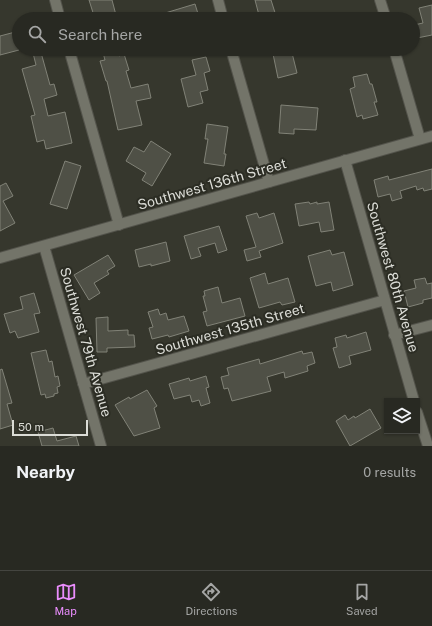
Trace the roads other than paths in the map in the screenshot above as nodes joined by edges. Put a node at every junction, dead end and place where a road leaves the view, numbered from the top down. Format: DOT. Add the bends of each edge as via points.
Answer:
graph roads {
  1 [pos="55,0"];
  2 [pos="218,0"];
  3 [pos="380,0"];
  4 [pos="58,12"];
  5 [pos="221,12"];
  6 [pos="384,12"];
  7 [pos="71,56"];
  8 [pos="233,56"];
  9 [pos="396,56"];
  10 [pos="432,136"];
  11 [pos="420,139"];
  12 [pos="345,160"];
  13 [pos="269,182"];
  14 [pos="119,225"];
  15 [pos="44,246"];
  16 [pos="0,258"];
  17 [pos="385,300"];
  18 [pos="432,325"];
  19 [pos="394,335"];
  20 [pos="83,384"];
  21 [pos="413,398"];
  22 [pos="420,421"];
  23 [pos="101,446"];
  24 [pos="428,446"];
  1 -- 4 [label="street"];
  2 -- 5 [label="street"];
  3 -- 6 [label="street"];
  7 -- 14 [label="street"];
  8 -- 13 [label="street"];
  9 -- 11 [label="street"];
  10 -- 11 [label="street, Southwest 136th Street"];
  11 -- 12 [label="street, Southwest 136th Street"];
  12 -- 13 [label="street, Southwest 136th Street"];
  12 -- 17 [label="street, Southwest 80th Avenue"];
  13 -- 14 [label="street, Southwest 136th Street"];
  14 -- 15 [label="street, Southwest 136th Street"];
  15 -- 16 [label="street, Southwest 136th Street"];
  15 -- 20 [label="street, Southwest 79th Avenue"];
  17 -- 19 [label="street, Southwest 80th Avenue"];
  17 -- 20 [label="street, Southwest 135th Street"];
  18 -- 19 [label="street"];
  19 -- 21 [label="street, Southwest 80th Avenue"];
  20 -- 23 [label="street, Southwest 79th Avenue"];
  22 -- 24 [label="street"];
}
